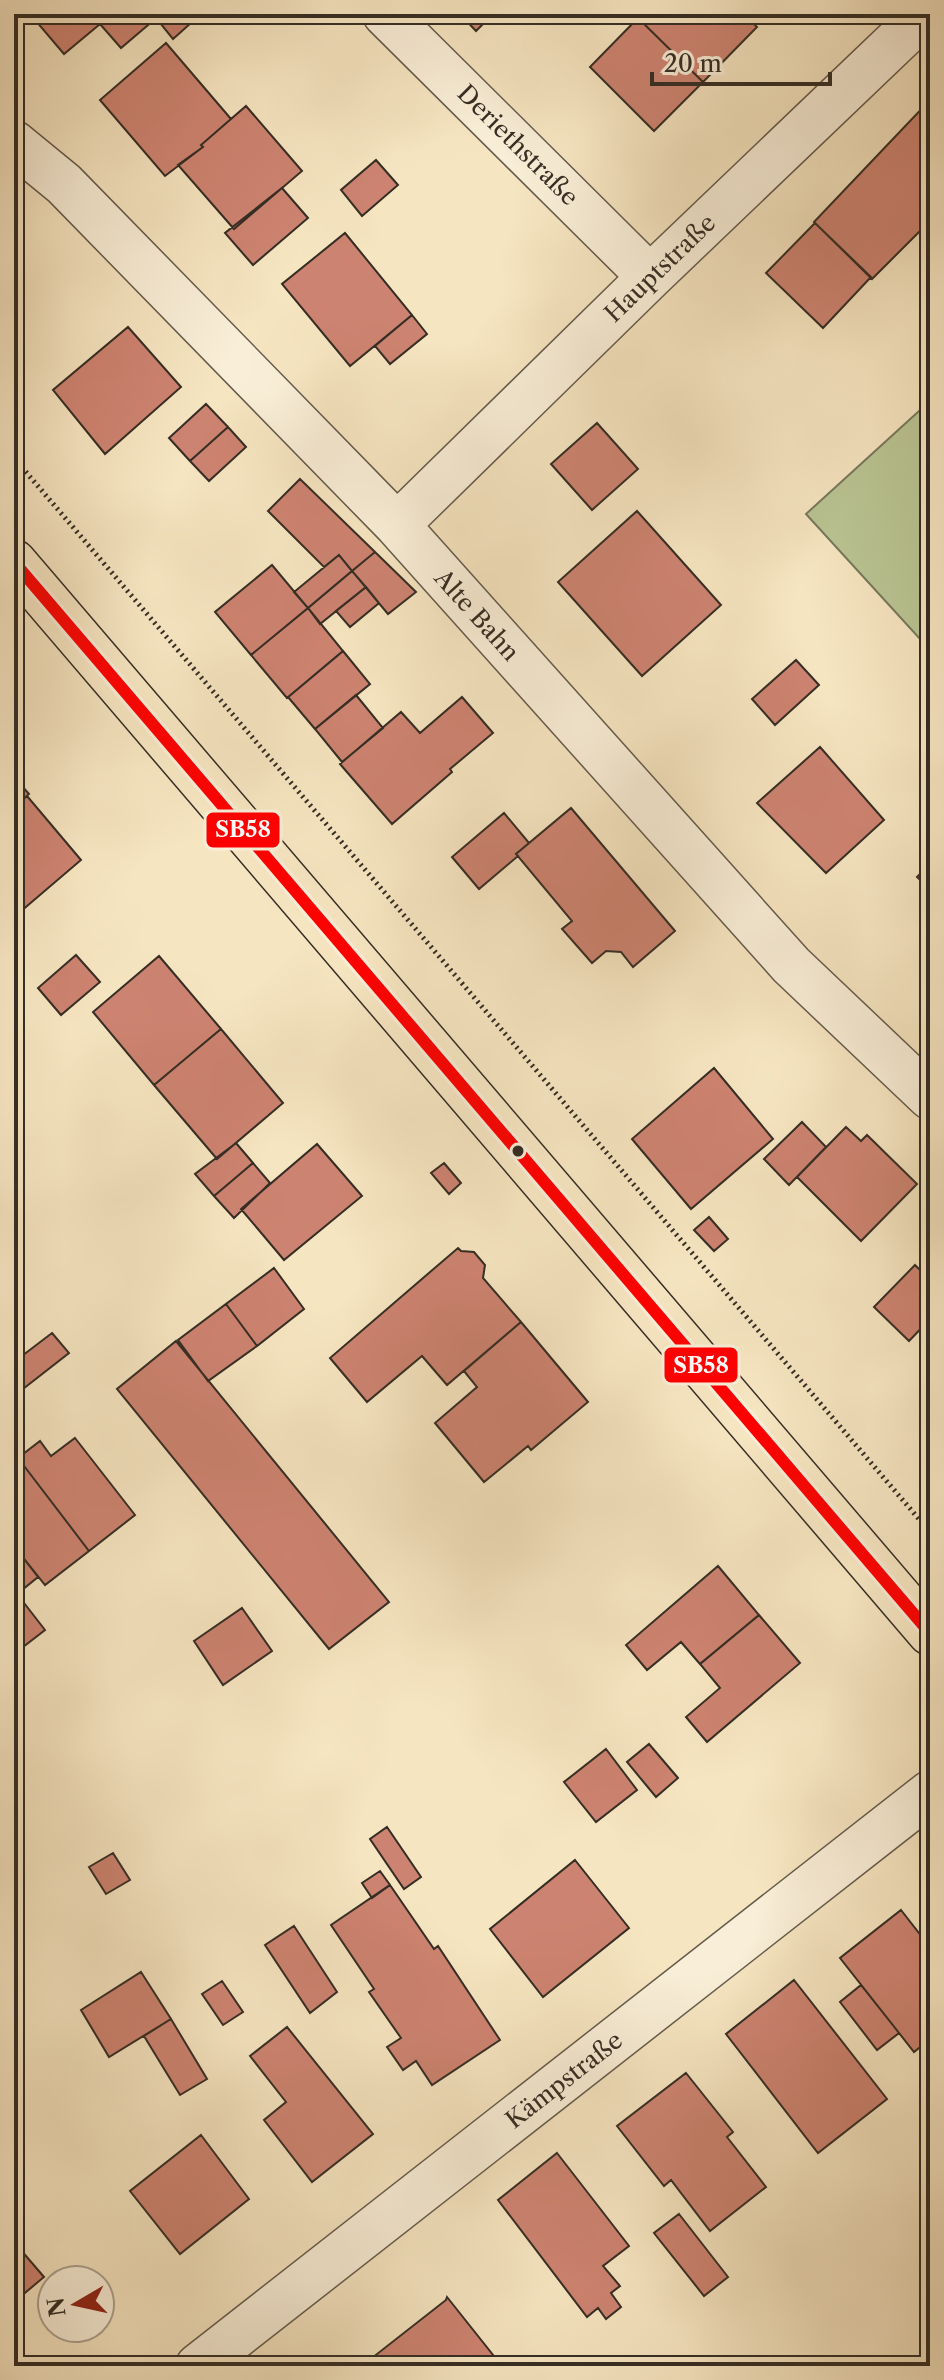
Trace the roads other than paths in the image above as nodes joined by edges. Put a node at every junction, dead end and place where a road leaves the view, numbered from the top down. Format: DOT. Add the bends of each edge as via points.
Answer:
graph roads {
  1 [pos="385,14"];
  2 [pos="925,14"];
  3 [pos="14,143"];
  4 [pos="650,277"];
  5 [pos="397,525"];
  6 [pos="14,562"];
  7 [pos="930,1097"];
  8 [pos="930,1633"];
  9 [pos="930,1793"];
  10 [pos="198,2366"];
  1 -- 4 [label="street, Deriethstraße"];
  2 -- 4 [label="street, Hauptstraße"];
  3 -- 5 [label="street, Alte Bahn" via="64,184"];
  4 -- 5 [label="street, Hauptstraße"];
  5 -- 7 [label="street, Alte Bahn" via="791,965"];
  6 -- 8 [label="main road"];
  9 -- 10 [label="street, Kämpstraße"];
}
